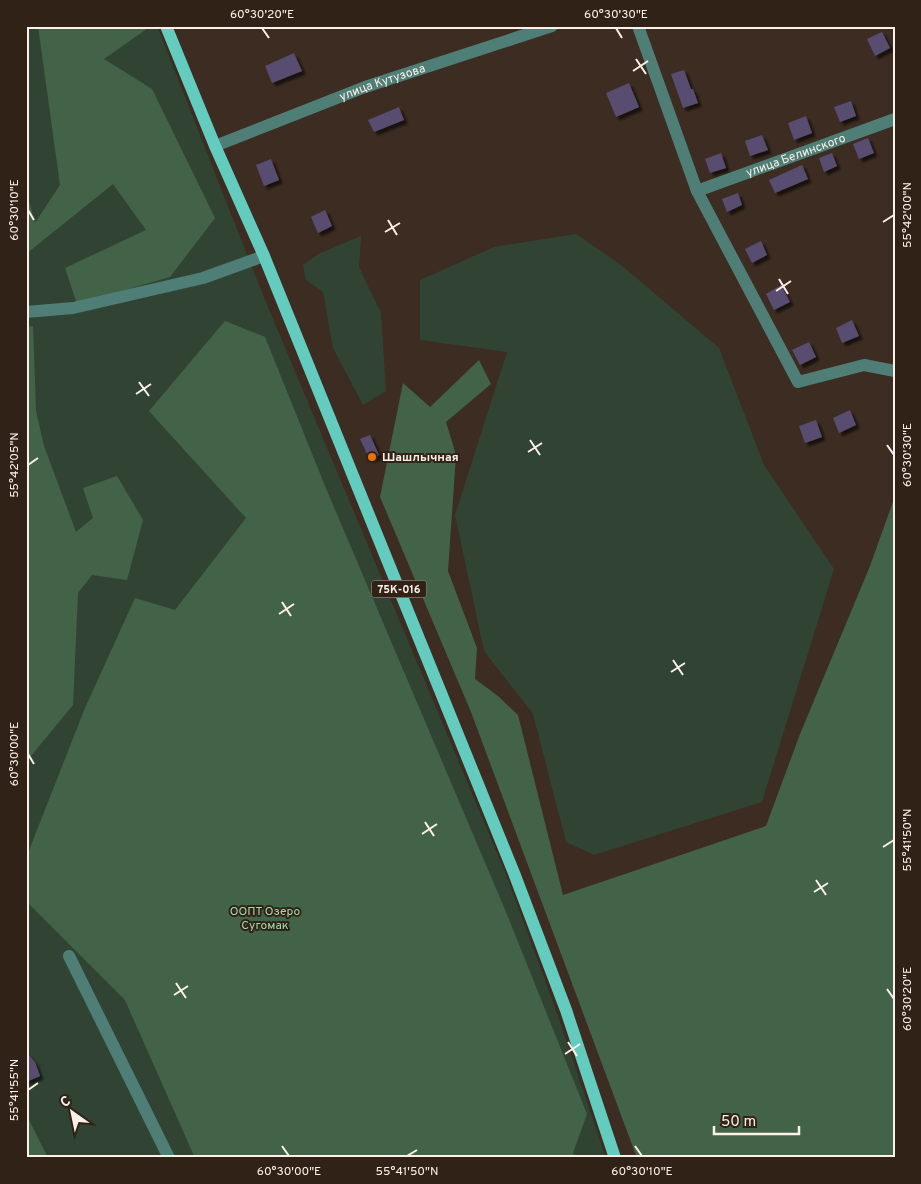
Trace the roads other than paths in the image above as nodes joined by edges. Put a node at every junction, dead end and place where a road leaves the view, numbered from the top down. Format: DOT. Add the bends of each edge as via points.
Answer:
graph roads {
  1 [pos="166,26"];
  2 [pos="552,26"];
  3 [pos="638,26"];
  4 [pos="895,119"];
  5 [pos="215,146"];
  6 [pos="697,191"];
  7 [pos="264,256"];
  8 [pos="26,312"];
  9 [pos="895,371"];
  10 [pos="69,956"];
  11 [pos="169,1158"];
  12 [pos="616,1158"];
  1 -- 5 [label="main road, 75К-016"];
  2 -- 5 [label="street, улица Кутузова" via="365,87"];
  3 -- 6 [label="street"];
  4 -- 6 [label="street, улица Белинского"];
  5 -- 7 [label="main road, 75К-016"];
  6 -- 9 [label="street" via="798,382 864,365"];
  7 -- 8 [label="street" via="203,278 73,308"];
  7 -- 12 [label="main road, 75К-016" via="514,873 566,1010"];
  10 -- 11 [label="street"];
}
